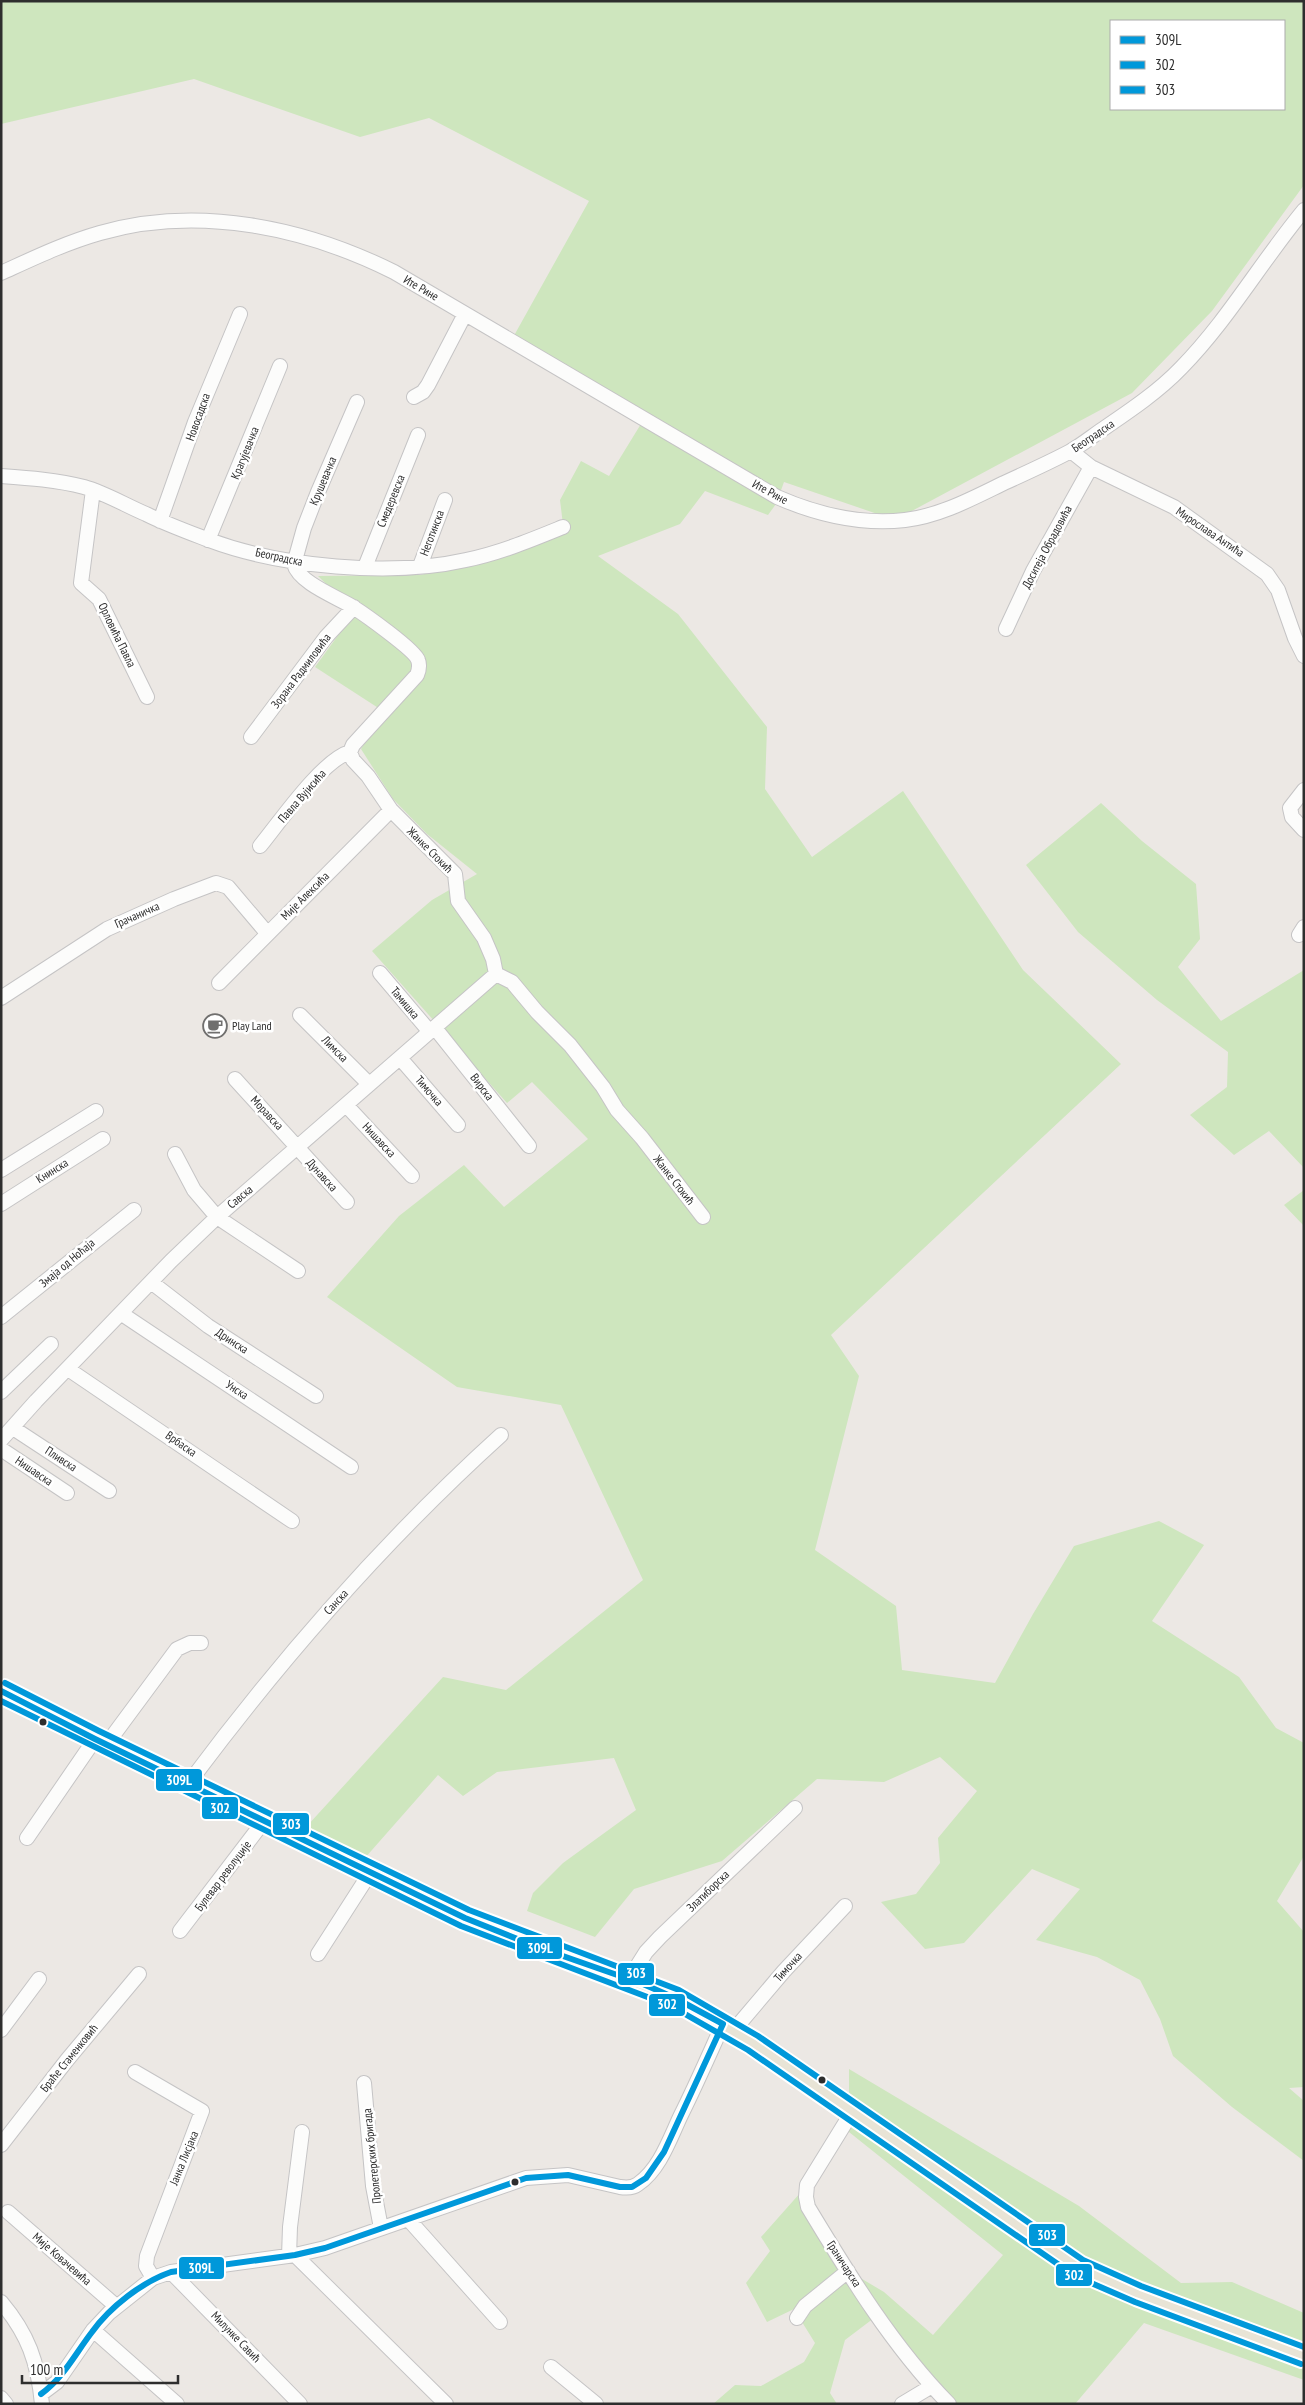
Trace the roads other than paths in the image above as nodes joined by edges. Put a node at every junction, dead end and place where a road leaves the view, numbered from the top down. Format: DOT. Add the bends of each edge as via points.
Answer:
graph roads {
  1 [pos="1304,210"];
  2 [pos="1,273"];
  3 [pos="240,314"];
  4 [pos="465,314"];
  5 [pos="280,366"];
  6 [pos="414,396"];
  7 [pos="357,402"];
  8 [pos="418,435"];
  9 [pos="1071,451"];
  10 [pos="1091,467"];
  11 [pos="1,476"];
  12 [pos="93,490"];
  13 [pos="445,500"];
  14 [pos="802,508"];
  15 [pos="160,521"];
  16 [pos="563,527"];
  17 [pos="208,540"];
  18 [pos="294,561"];
  19 [pos="420,566"];
  20 [pos="365,567"];
  21 [pos="354,607"];
  22 [pos="1006,629"];
  23 [pos="1304,656"];
  24 [pos="146,697"];
  25 [pos="251,738"];
  26 [pos="350,752"];
  27 [pos="1304,790"];
  28 [pos="391,810"];
  29 [pos="1304,830"];
  30 [pos="260,846"];
  31 [pos="268,933"];
  32 [pos="380,973"];
  33 [pos="496,974"];
  34 [pos="219,983"];
  35 [pos="1,998"];
  36 [pos="300,1015"];
  37 [pos="432,1030"];
  38 [pos="400,1058"];
  39 [pos="235,1079"];
  40 [pos="369,1084"];
  41 [pos="346,1105"];
  42 [pos="96,1112"];
  43 [pos="458,1125"];
  44 [pos="103,1139"];
  45 [pos="530,1146"];
  46 [pos="298,1148"];
  47 [pos="175,1154"];
  48 [pos="1,1170"];
  49 [pos="412,1176"];
  50 [pos="346,1202"];
  51 [pos="1,1204"];
  52 [pos="134,1210"];
  53 [pos="217,1217"];
  54 [pos="703,1217"];
  55 [pos="298,1270"];
  56 [pos="150,1282"];
  57 [pos="122,1314"];
  58 [pos="1,1317"];
  59 [pos="51,1344"];
  60 [pos="68,1368"];
  61 [pos="1,1392"];
  62 [pos="316,1396"];
  63 [pos="13,1428"];
  64 [pos="501,1435"];
  65 [pos="1,1440"];
  66 [pos="1,1449"];
  67 [pos="352,1467"];
  68 [pos="109,1491"];
  69 [pos="67,1493"];
  70 [pos="292,1521"];
  71 [pos="201,1643"];
  72 [pos="3,1695"];
  73 [pos="100,1742"];
  74 [pos="188,1784"];
  75 [pos="795,1808"];
  76 [pos="264,1821"];
  77 [pos="27,1838"];
  78 [pos="370,1873"];
  79 [pos="845,1906"];
  80 [pos="180,1931"];
  81 [pos="318,1954"];
  82 [pos="139,1974"];
  83 [pos="39,1979"];
  84 [pos="630,1980"];
  85 [pos="728,2027"];
  86 [pos="1,2030"];
  87 [pos="135,2072"];
  88 [pos="364,2083"];
  89 [pos="852,2112"];
  90 [pos="302,2132"];
  91 [pos="1,2145"];
  92 [pos="8,2212"];
  93 [pos="409,2220"];
  94 [pos="381,2228"];
  95 [pos="292,2255"];
  96 [pos="848,2271"];
  97 [pos="171,2272"];
  98 [pos="153,2278"];
  99 [pos="1,2302"];
  100 [pos="116,2306"];
  101 [pos="797,2318"];
  102 [pos="500,2322"];
  103 [pos="93,2330"];
  104 [pos="1304,2356"];
  105 [pos="551,2367"];
  106 [pos="932,2386"];
  107 [pos="1,2398"];
  108 [pos="41,2399"];
  109 [pos="6,2404"];
  110 [pos="177,2404"];
  111 [pos="300,2404"];
  112 [pos="446,2404"];
  113 [pos="596,2404"];
  114 [pos="902,2404"];
  115 [pos="949,2404"];
  1 -- 9 [label="street, Београдска" via="1275,245 1229,313 1180,369 1130,411"];
  2 -- 4 [label="street, Ите Рине" via="61,246 116,229 171,222 224,222 304,236 347,250 394,272"];
  3 -- 15 [label="street, Новосадска" via="195,422"];
  4 -- 6 [label="street" via="428,385"];
  4 -- 14 [label="street, Ите Рине" via="655,427"];
  5 -- 17 [label="street, Крагујевачка"];
  7 -- 18 [label="street, Крушевачка" via="318,492"];
  8 -- 20 [label="street, Смедеревска"];
  9 -- 10 [label="street, Мирослава Антића"];
  9 -- 14 [label="street, Београдска" via="984,493 926,516 863,521"];
  10 -- 22 [label="street, Доситеја Обрадовића" via="1033,571"];
  10 -- 23 [label="street, Мирослава Антића" via="1174,508 1267,574 1278,590"];
  11 -- 12 [label="street, Београдска" via="42,479"];
  12 -- 15 [label="street, Београдска"];
  12 -- 24 [label="street, Орловића Павла" via="81,583 99,599"];
  13 -- 19 [label="street, Неготинска"];
  15 -- 17 [label="street, Београдска"];
  16 -- 19 [label="street, Београдска" via="497,553 448,564"];
  17 -- 18 [label="street, Београдска"];
  18 -- 20 [label="street, Београдска"];
  18 -- 21 [label="street" via="296,570 306,579"];
  19 -- 20 [label="street, Београдска"];
  21 -- 25 [label="street, Зорана Радмиловића" via="326,637"];
  21 -- 26 [label="street" via="413,652 419,666 417,675"];
  26 -- 28 [label="street, Жанке Стокић"];
  26 -- 30 [label="street, Павла Вујисића" via="342,755 310,784"];
  27 -- 29 [label="street" via="1290,808 1292,817"];
  28 -- 31 [label="street, Мије Алексића"];
  28 -- 33 [label="street, Жанке Стокић" via="455,874 458,901 484,938"];
  31 -- 34 [label="street, Мије Алексића"];
  31 -- 35 [label="street, Грачаничка" via="228,887 216,883 107,929"];
  32 -- 37 [label="street, Тамишка"];
  33 -- 37 [label="street, Савска"];
  33 -- 54 [label="street, Жанке Стокић" via="517,987 570,1044 617,1110"];
  36 -- 40 [label="street, Лимска"];
  37 -- 38 [label="street, Савска"];
  37 -- 45 [label="street, Вирска"];
  38 -- 40 [label="street, Савска"];
  38 -- 43 [label="street, Тимочка"];
  39 -- 46 [label="street, Моравска"];
  40 -- 41 [label="street, Савска"];
  41 -- 46 [label="street, Савска"];
  41 -- 49 [label="street, Нишавска"];
  42 -- 48 [label="street"];
  44 -- 51 [label="street, Книнска"];
  46 -- 50 [label="street, Дунавска"];
  46 -- 53 [label="street, Савска"];
  47 -- 53 [label="street" via="194,1190"];
  52 -- 58 [label="street, Змаја од Ноћаја"];
  53 -- 55 [label="street"];
  53 -- 56 [label="street, Савска"];
  56 -- 57 [label="street, Савска"];
  56 -- 62 [label="street, Дринска" via="208,1326"];
  57 -- 60 [label="street, Савска"];
  57 -- 67 [label="street, Унска"];
  59 -- 61 [label="street"];
  60 -- 63 [label="street, Савска"];
  60 -- 70 [label="street, Врбаска"];
  63 -- 65 [label="street, Савска"];
  63 -- 68 [label="street, Пливска"];
  64 -- 74 [label="street, Санска" via="428,1503 335,1602"];
  66 -- 69 [label="street, Нишавска"];
  71 -- 73 [label="street" via="190,1643 177,1649"];
  72 -- 73 [label="main road"];
  73 -- 74 [label="main road"];
  73 -- 77 [label="street"];
  74 -- 76 [label="main road"];
  75 -- 84 [label="street, Златиборска" via="660,1936 646,1952"];
  76 -- 78 [label="main road"];
  76 -- 80 [label="street, Булевар револуције"];
  78 -- 81 [label="street"];
  78 -- 84 [label="main road" via="501,1934"];
  79 -- 85 [label="street, Тимочка"];
  82 -- 91 [label="street, Браће Стаменковић"];
  83 -- 86 [label="street"];
  84 -- 85 [label="main road" via="675,1998"];
  85 -- 89 [label="main road"];
  85 -- 93 [label="street" via="670,2138 649,2174 638,2184 628,2188 568,2176 526,2178"];
  87 -- 98 [label="street, Јанка Лисјака" via="202,2111 147,2256 146,2266"];
  88 -- 94 [label="street, Пролетерских бригада" via="373,2186"];
  89 -- 96 [label="street, Граничарска" via="813,2173 806,2197 808,2207"];
  89 -- 104 [label="main road" via="1080,2268 1138,2294"];
  90 -- 95 [label="street" via="290,2227"];
  92 -- 100 [label="street, Мије Ковачевића"];
  93 -- 94 [label="street"];
  93 -- 102 [label="street"];
  94 -- 95 [label="street" via="324,2248"];
  95 -- 97 [label="street"];
  95 -- 112 [label="street"];
  96 -- 101 [label="street" via="805,2306"];
  96 -- 106 [label="street, Граничарска"];
  97 -- 98 [label="street"];
  97 -- 111 [label="street, Милунке Савић"];
  98 -- 100 [label="street"];
  99 -- 108 [label="street" via="28,2340"];
  100 -- 103 [label="street"];
  103 -- 108 [label="street" via="57,2382"];
  103 -- 110 [label="street"];
  105 -- 113 [label="street"];
  106 -- 114 [label="street"];
  106 -- 115 [label="street, Граничарска"];
  107 -- 109 [label="street"];
}
